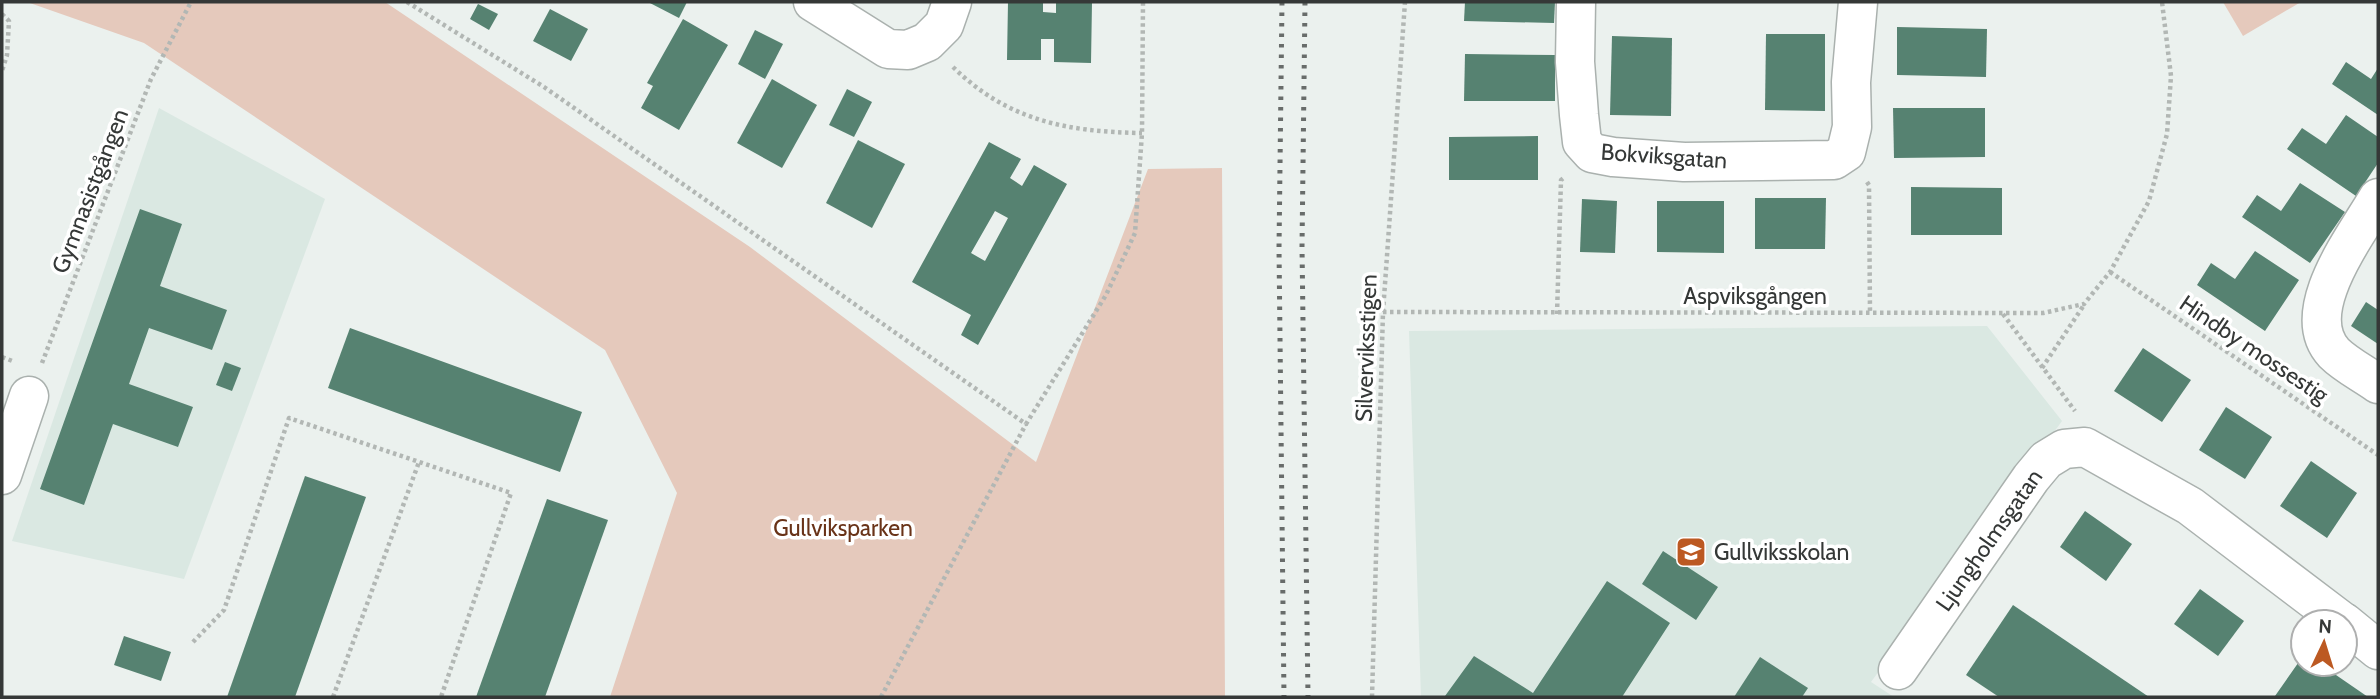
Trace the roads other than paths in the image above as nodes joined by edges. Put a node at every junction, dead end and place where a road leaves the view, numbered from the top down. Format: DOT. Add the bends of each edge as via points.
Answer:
graph roads {
  1 [pos="813,2"];
  2 [pos="952,2"];
  3 [pos="1576,2"];
  4 [pos="1858,2"];
  5 [pos="2378,198"];
  6 [pos="2378,384"];
  7 [pos="29,396"];
  8 [pos="2,475"];
  9 [pos="2324,608"];
  10 [pos="2359,635"];
  11 [pos="2378,650"];
  12 [pos="1898,670"];
  1 -- 2 [label="street" via="888,49 908,50 927,42 944,25"];
  3 -- 4 [label="street, Bokviksgatan" via="1575,62 1582,142 1592,153 1613,157 1696,162 1834,160 1846,152 1852,127"];
  5 -- 6 [label="street" via="2322,300 2320,328 2333,352"];
  7 -- 8 [label="street"];
  9 -- 12 [label="street, Ljungholmsgatan" via="2190,506 2085,447 2064,449 2046,460 2031,478"];
  10 -- 11 [label="street"];
}
